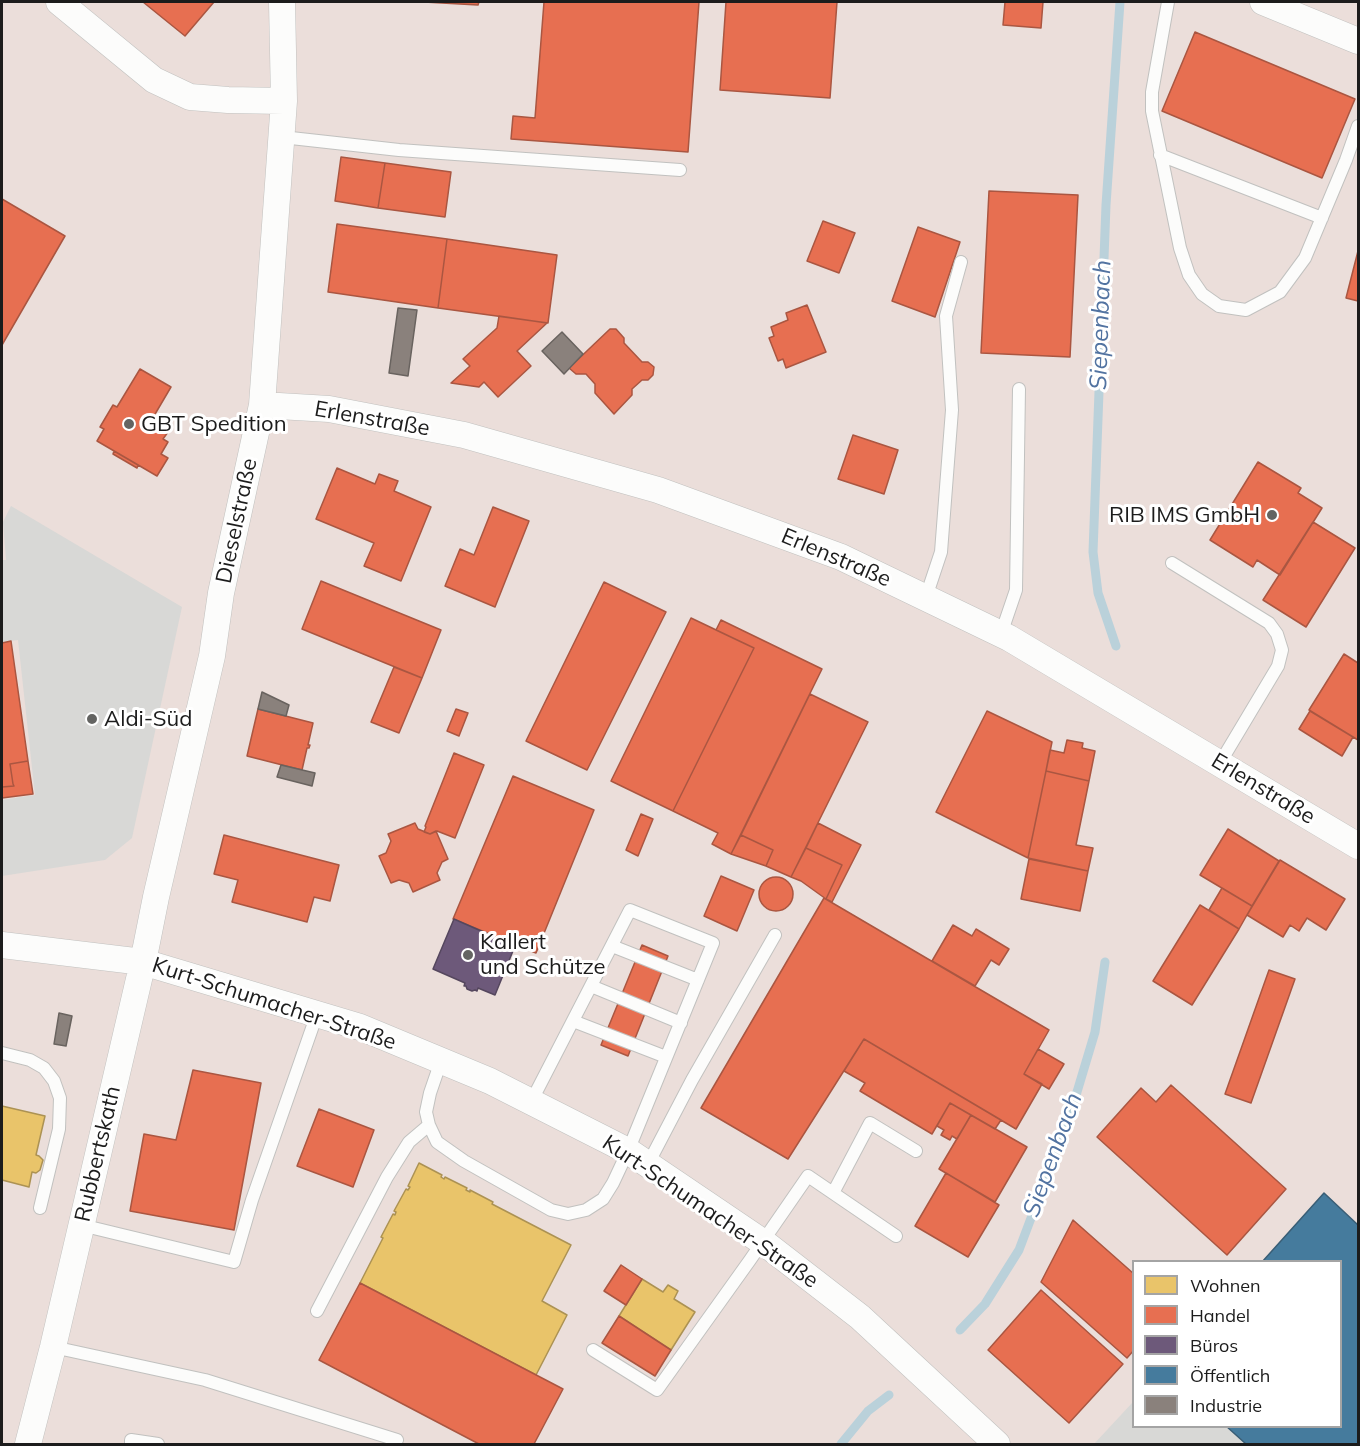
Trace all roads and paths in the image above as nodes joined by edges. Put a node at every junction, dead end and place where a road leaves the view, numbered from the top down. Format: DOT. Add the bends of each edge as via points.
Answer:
graph roads {
  1 [pos="59,2"];
  2 [pos="282,2"];
  3 [pos="1168,2"];
  4 [pos="1263,2"];
  5 [pos="1359,41"];
  6 [pos="284,101"];
  7 [pos="1359,126"];
  8 [pos="282,137"];
  9 [pos="1160,155"];
  10 [pos="680,170"];
  11 [pos="1322,218"];
  12 [pos="961,262"];
  13 [pos="1019,389"];
  14 [pos="262,405"];
  15 [pos="1172,563"];
  16 [pos="926,597"];
  17 [pos="1001,634"];
  18 [pos="1220,763"];
  19 [pos="1359,846"];
  20 [pos="775,935"];
  21 [pos="2,945"];
  22 [pos="612,946"];
  23 [pos="143,962"];
  24 [pos="698,980"];
  25 [pos="591,986"];
  26 [pos="317,1014"];
  27 [pos="573,1021"];
  28 [pos="681,1023"];
  29 [pos="2,1053"];
  30 [pos="666,1057"];
  31 [pos="441,1061"];
  32 [pos="531,1102"];
  33 [pos="429,1125"];
  34 [pos="916,1151"];
  35 [pos="638,1158"];
  36 [pos="833,1194"];
  37 [pos="40,1208"];
  38 [pos="81,1225"];
  39 [pos="896,1236"];
  40 [pos="763,1242"];
  41 [pos="316,1311"];
  42 [pos="53,1347"];
  43 [pos="593,1350"];
  44 [pos="397,1440"];
  45 [pos="28,1444"];
  46 [pos="131,1444"];
  47 [pos="158,1444"];
  48 [pos="997,1444"];
  1 -- 6 [label="street" via="154,80 190,97"];
  2 -- 6 [label="street, Dieselstraße"];
  3 -- 9 [label="lane" via="1152,92"];
  4 -- 5 [label="street"];
  6 -- 8 [label="street, Dieselstraße"];
  7 -- 11 [label="lane"];
  8 -- 10 [label="lane" via="399,150"];
  8 -- 14 [label="street, Dieselstraße"];
  9 -- 11 [label="lane"];
  9 -- 11 [label="lane" via="1189,275 1202,294 1219,306 1246,310 1280,292 1305,258"];
  12 -- 16 [label="lane" via="946,316 952,410 941,552"];
  13 -- 17 [label="lane" via="1016,590"];
  14 -- 16 [label="street, Erlenstraße" via="329,409 464,435 658,490 841,557"];
  14 -- 23 [label="street, Dieselstraße" via="221,593 212,656"];
  15 -- 18 [label="lane" via="1269,623 1282,650 1278,666"];
  16 -- 17 [label="street, Erlenstraße"];
  17 -- 18 [label="street, Erlenstraße"];
  18 -- 19 [label="street, Erlenstraße"];
  20 -- 35 [label="lane" via="692,1080"];
  21 -- 23 [label="street, Kurt-Schumacher-Straße"];
  22 -- 24 [label="lane"];
  22 -- 24 [label="lane" via="630,910 713,943"];
  22 -- 25 [label="lane"];
  23 -- 26 [label="street, Kurt-Schumacher-Straße"];
  23 -- 38 [label="street, Rubbertskath"];
  24 -- 28 [label="lane"];
  25 -- 27 [label="lane"];
  25 -- 28 [label="lane"];
  26 -- 31 [label="street, Kurt-Schumacher-Straße" via="360,1027"];
  26 -- 38 [label="lane" via="234,1262"];
  27 -- 30 [label="lane"];
  27 -- 32 [label="lane"];
  28 -- 30 [label="lane"];
  29 -- 37 [label="lane" via="44,1068 54,1080 60,1098 59,1129"];
  30 -- 35 [label="lane"];
  31 -- 32 [label="street, Kurt-Schumacher-Straße"];
  31 -- 33 [label="lane" via="426,1112"];
  32 -- 35 [label="street, Kurt-Schumacher-Straße"];
  33 -- 35 [label="lane" via="437,1142 464,1161 551,1209 568,1214 586,1210 603,1199"];
  33 -- 41 [label="lane" via="408,1142"];
  34 -- 36 [label="lane" via="870,1123"];
  35 -- 40 [label="street, Kurt-Schumacher-Straße"];
  36 -- 39 [label="lane"];
  36 -- 40 [label="lane" via="808,1176"];
  38 -- 42 [label="street, Rubbertskath"];
  40 -- 43 [label="lane" via="657,1390"];
  40 -- 48 [label="street, Kurt-Schumacher-Straße" via="860,1317"];
  42 -- 44 [label="lane" via="205,1380"];
  42 -- 45 [label="street, Rubbertskath"];
  46 -- 47 [label="lane" via="131,1440"];
}
